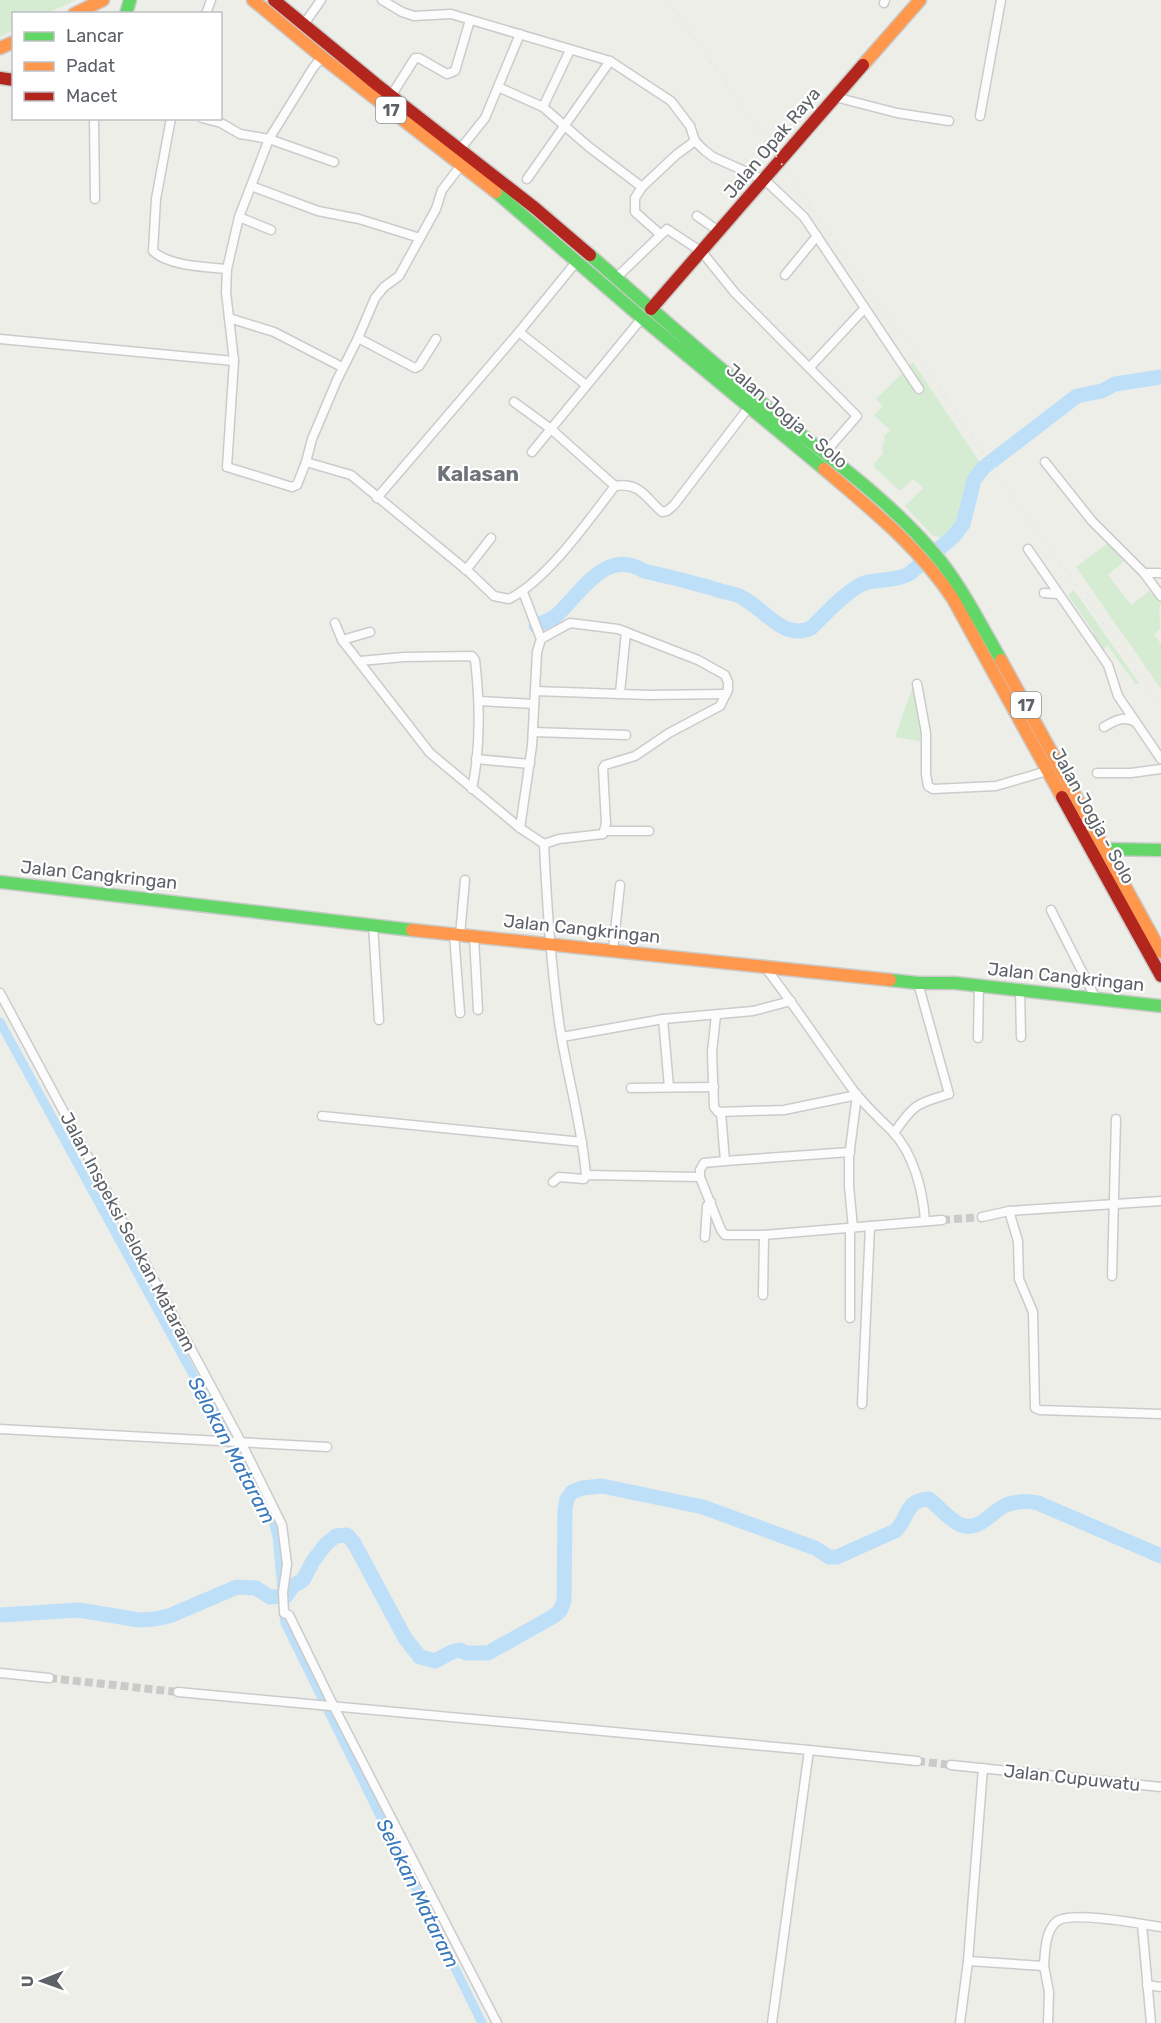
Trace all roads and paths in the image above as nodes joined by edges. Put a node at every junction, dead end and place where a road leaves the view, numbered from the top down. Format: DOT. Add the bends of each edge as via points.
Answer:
graph roads {
  1 [pos="103,0"];
  2 [pos="253,0"];
  3 [pos="274,0"];
  4 [pos="321,0"];
  5 [pos="382,0"];
  6 [pos="920,0"];
  7 [pos="1001,0"];
  8 [pos="78,12"];
  9 [pos="470,20"];
  10 [pos="304,24"];
  11 [pos="519,34"];
  12 [pos="570,50"];
  13 [pos="322,57"];
  14 [pos="610,61"];
  15 [pos="498,87"];
  16 [pos="391,96"];
  17 [pos="835,97"];
  18 [pos="543,107"];
  19 [pos="980,116"];
  20 [pos="94,120"];
  21 [pos="171,120"];
  22 [pos="210,120"];
  23 [pos="949,122"];
  24 [pos="565,127"];
  25 [pos="269,139"];
  26 [pos="695,141"];
  27 [pos="461,148"];
  28 [pos="334,162"];
  29 [pos="462,164"];
  30 [pos="527,179"];
  31 [pos="765,180"];
  32 [pos="251,186"];
  33 [pos="642,187"];
  34 [pos="94,199"];
  35 [pos="697,216"];
  36 [pos="239,217"];
  37 [pos="271,230"];
  38 [pos="720,232"];
  39 [pos="660,234"];
  40 [pos="817,236"];
  41 [pos="420,238"];
  42 [pos="702,252"];
  43 [pos="585,262"];
  44 [pos="226,269"];
  45 [pos="785,275"];
  46 [pos="616,278"];
  47 [pos="864,309"];
  48 [pos="647,314"];
  49 [pos="228,318"];
  50 [pos="519,332"];
  51 [pos="0,339"];
  52 [pos="358,339"];
  53 [pos="436,339"];
  54 [pos="234,361"];
  55 [pos="342,367"];
  56 [pos="810,367"];
  57 [pos="586,385"];
  58 [pos="919,389"];
  59 [pos="514,402"];
  60 [pos="749,407"];
  61 [pos="551,429"];
  62 [pos="532,452"];
  63 [pos="824,454"];
  64 [pos="306,462"];
  65 [pos="1045,462"];
  66 [pos="615,486"];
  67 [pos="377,498"];
  68 [pos="491,538"];
  69 [pos="913,539"];
  70 [pos="1028,549"];
  71 [pos="939,568"];
  72 [pos="466,570"];
  73 [pos="1144,573"];
  74 [pos="1161,573"];
  75 [pos="523,592"];
  76 [pos="1044,593"];
  77 [pos="1057,594"];
  78 [pos="1161,596"];
  79 [pos="335,622"];
  80 [pos="370,632"];
  81 [pos="626,632"];
  82 [pos="541,639"];
  83 [pos="342,640"];
  84 [pos="360,662"];
  85 [pos="917,684"];
  86 [pos="535,691"];
  87 [pos="620,693"];
  88 [pos="726,694"];
  89 [pos="480,701"];
  90 [pos="534,704"];
  91 [pos="1136,722"];
  92 [pos="1104,727"];
  93 [pos="533,732"];
  94 [pos="626,735"];
  95 [pos="476,759"];
  96 [pos="1161,759"];
  97 [pos="530,764"];
  98 [pos="1161,769"];
  99 [pos="1047,771"];
  100 [pos="1097,773"];
  101 [pos="472,789"];
  102 [pos="520,828"];
  103 [pos="605,831"];
  104 [pos="649,831"];
  105 [pos="544,844"];
  106 [pos="1161,850"];
  107 [pos="1099,852"];
  108 [pos="465,880"];
  109 [pos="0,882"];
  110 [pos="620,885"];
  111 [pos="1051,910"];
  112 [pos="373,925"];
  113 [pos="457,935"];
  114 [pos="474,937"];
  115 [pos="549,943"];
  116 [pos="613,950"];
  117 [pos="1161,952"];
  118 [pos="765,967"];
  119 [pos="1161,976"];
  120 [pos="918,983"];
  121 [pos="979,986"];
  122 [pos="1020,990"];
  123 [pos="0,993"];
  124 [pos="1096,999"];
  125 [pos="791,1001"];
  126 [pos="1161,1006"];
  127 [pos="478,1010"];
  128 [pos="460,1013"];
  129 [pos="716,1015"];
  130 [pos="663,1019"];
  131 [pos="380,1020"];
  132 [pos="562,1037"];
  133 [pos="1021,1037"];
  134 [pos="978,1038"];
  135 [pos="669,1087"];
  136 [pos="714,1087"];
  137 [pos="631,1088"];
  138 [pos="857,1095"];
  139 [pos="722,1113"];
  140 [pos="322,1116"];
  141 [pos="1116,1119"];
  142 [pos="894,1133"];
  143 [pos="582,1142"];
  144 [pos="850,1152"];
  145 [pos="725,1161"];
  146 [pos="586,1175"];
  147 [pos="700,1177"];
  148 [pos="553,1182"];
  149 [pos="1161,1201"];
  150 [pos="711,1202"];
  151 [pos="1113,1206"];
  152 [pos="1009,1211"];
  153 [pos="982,1217"];
  154 [pos="942,1220"];
  155 [pos="925,1221"];
  156 [pos="870,1226"];
  157 [pos="852,1228"];
  158 [pos="764,1235"];
  159 [pos="705,1237"];
  160 [pos="1112,1276"];
  161 [pos="763,1295"];
  162 [pos="850,1318"];
  163 [pos="862,1404"];
  164 [pos="1161,1414"];
  165 [pos="0,1429"];
  166 [pos="237,1442"];
  167 [pos="327,1447"];
  168 [pos="0,1672"];
  169 [pos="49,1678"];
  170 [pos="178,1692"];
  171 [pos="332,1705"];
  172 [pos="809,1750"];
  173 [pos="917,1761"];
  174 [pos="951,1765"];
  175 [pos="983,1768"];
  176 [pos="1161,1787"];
  177 [pos="1142,1924"];
  178 [pos="1161,1927"];
  179 [pos="968,1961"];
  180 [pos="1044,1966"];
  181 [pos="1147,1985"];
  182 [pos="1161,1987"];
  183 [pos="497,2023"];
  184 [pos="772,2023"];
  185 [pos="960,2023"];
  186 [pos="1048,2023"];
  187 [pos="1151,2023"];
  1 -- 8 [label="main road"];
  2 -- 13 [label="main road, Jalan Jogja - Solo / 17"];
  3 -- 10 [label="main road, Jalan Jogja - Solo / 17"];
  4 -- 10 [label="street"];
  5 -- 9 [label="street" via="414,16 451,14"];
  6 -- 17 [label="main road, Jalan Opak Raya"];
  7 -- 19 [label="street"];
  9 -- 11 [label="street"];
  9 -- 16 [label="street" via="455,71 447,74 415,58"];
  10 -- 16 [label="main road, Jalan Jogja - Solo / 17"];
  11 -- 12 [label="street"];
  11 -- 15 [label="street"];
  12 -- 14 [label="street"];
  12 -- 18 [label="street"];
  13 -- 25 [label="street"];
  13 -- 29 [label="main road, Jalan Jogja - Solo / 17"];
  14 -- 24 [label="street"];
  14 -- 26 [label="street" via="671,101 690,126"];
  15 -- 18 [label="street"];
  15 -- 27 [label="street" via="484,118"];
  16 -- 27 [label="main road, Jalan Jogja - Solo / 17"];
  17 -- 23 [label="street"];
  17 -- 31 [label="main road, Jalan Opak Raya"];
  18 -- 24 [label="street"];
  20 -- 34 [label="street"];
  21 -- 44 [label="street" via="156,199 153,251 160,257 195,266"];
  22 -- 25 [label="street" via="240,134"];
  24 -- 30 [label="street"];
  24 -- 33 [label="street"];
  25 -- 28 [label="street"];
  25 -- 32 [label="street"];
  26 -- 31 [label="street" via="713,157"];
  26 -- 33 [label="street"];
  27 -- 43 [label="main road, Jalan Jogja - Solo / 17"];
  29 -- 41 [label="street" via="442,190"];
  29 -- 43 [label="main road, Jalan Jogja - Solo / 17"];
  31 -- 38 [label="main road, Jalan Opak Raya"];
  31 -- 40 [label="street" via="804,217"];
  32 -- 36 [label="street"];
  32 -- 41 [label="street" via="318,211"];
  33 -- 39 [label="street" via="635,198 635,212"];
  35 -- 38 [label="street"];
  36 -- 37 [label="street"];
  36 -- 44 [label="street"];
  38 -- 42 [label="main road, Jalan Opak Raya"];
  39 -- 42 [label="street" via="668,229"];
  39 -- 46 [label="street"];
  40 -- 45 [label="street"];
  40 -- 47 [label="street"];
  41 -- 52 [label="street" via="399,276 375,298"];
  42 -- 48 [label="main road, Jalan Opak Raya"];
  42 -- 56 [label="street" via="735,293"];
  43 -- 46 [label="main road, Jalan Jogja - Solo / 17"];
  43 -- 48 [label="main road, Jalan Jogja - Solo / 17"];
  43 -- 50 [label="street"];
  44 -- 49 [label="street"];
  46 -- 48 [label="main road, Jalan Jogja - Solo / 17"];
  47 -- 56 [label="street"];
  47 -- 58 [label="street"];
  48 -- 57 [label="street"];
  48 -- 60 [label="main road, Jalan Jogja - Solo / 17"];
  48 -- 63 [label="main road, Jalan Jogja - Solo / 17"];
  49 -- 54 [label="street"];
  49 -- 55 [label="street" via="274,332"];
  50 -- 57 [label="street"];
  50 -- 67 [label="street"];
  51 -- 54 [label="street"];
  52 -- 53 [label="street" via="415,368"];
  52 -- 55 [label="street"];
  54 -- 64 [label="street" via="227,467 292,487 297,485"];
  55 -- 64 [label="street"];
  56 -- 63 [label="street" via="857,416"];
  57 -- 61 [label="street"];
  59 -- 61 [label="street"];
  60 -- 66 [label="street" via="667,511 662,512 629,484"];
  60 -- 69 [label="main road, Jalan Jogja - Solo / 17"];
  61 -- 62 [label="street"];
  61 -- 66 [label="street"];
  63 -- 69 [label="main road, Jalan Jogja - Solo / 17" via="888,506"];
  64 -- 67 [label="street" via="351,475"];
  65 -- 73 [label="street" via="1092,521"];
  66 -- 75 [label="street" via="573,540"];
  67 -- 72 [label="street"];
  68 -- 72 [label="street"];
  69 -- 71 [label="main road, Jalan Jogja - Solo / 17"];
  70 -- 77 [label="street"];
  71 -- 99 [label="main road, Jalan Jogja - Solo / 17"];
  71 -- 107 [label="main road, Jalan Jogja - Solo / 17" via="963,591"];
  72 -- 75 [label="street" via="500,598 509,599"];
  73 -- 74 [label="street"];
  73 -- 78 [label="street"];
  75 -- 82 [label="street"];
  76 -- 77 [label="street"];
  77 -- 91 [label="street" via="1108,665 1118,696"];
  79 -- 83 [label="street"];
  80 -- 83 [label="street"];
  81 -- 82 [label="street" via="570,623"];
  81 -- 87 [label="street"];
  81 -- 88 [label="street" via="698,660 725,675"];
  82 -- 86 [label="street"];
  83 -- 84 [label="street"];
  84 -- 89 [label="street" via="415,656 472,656"];
  84 -- 101 [label="street" via="430,753"];
  85 -- 99 [label="street" via="926,733 928,786 996,786"];
  86 -- 87 [label="street"];
  86 -- 90 [label="street"];
  87 -- 88 [label="street"];
  88 -- 103 [label="street" via="720,706 640,753 605,765"];
  89 -- 90 [label="street"];
  89 -- 95 [label="street"];
  90 -- 93 [label="street"];
  91 -- 92 [label="street" via="1123,718"];
  91 -- 96 [label="street"];
  93 -- 94 [label="street"];
  93 -- 97 [label="street"];
  95 -- 97 [label="street"];
  95 -- 101 [label="street"];
  97 -- 102 [label="street"];
  98 -- 100 [label="street"];
  99 -- 107 [label="main road, Jalan Jogja - Solo / 17"];
  101 -- 102 [label="street"];
  102 -- 105 [label="street"];
  103 -- 104 [label="street"];
  103 -- 105 [label="street" via="601,835"];
  105 -- 115 [label="street"];
  106 -- 107 [label="main road"];
  107 -- 117 [label="main road, Jalan Jogja - Solo / 17"];
  107 -- 119 [label="main road, Jalan Jogja - Solo / 17"];
  108 -- 113 [label="street"];
  109 -- 112 [label="main road, Jalan Cangkringan"];
  110 -- 116 [label="street"];
  111 -- 124 [label="street"];
  112 -- 113 [label="main road, Jalan Cangkringan"];
  112 -- 131 [label="street"];
  113 -- 114 [label="main road, Jalan Cangkringan"];
  113 -- 128 [label="street"];
  114 -- 115 [label="main road, Jalan Cangkringan"];
  114 -- 127 [label="street"];
  115 -- 116 [label="main road, Jalan Cangkringan"];
  115 -- 132 [label="street"];
  116 -- 118 [label="main road, Jalan Cangkringan"];
  118 -- 120 [label="main road, Jalan Cangkringan"];
  118 -- 125 [label="street"];
  120 -- 121 [label="main road, Jalan Cangkringan"];
  120 -- 142 [label="street" via="949,1094 918,1104"];
  121 -- 122 [label="main road, Jalan Cangkringan"];
  121 -- 134 [label="street"];
  122 -- 124 [label="main road, Jalan Cangkringan"];
  122 -- 133 [label="street"];
  123 -- 166 [label="street, Jalan Inspeksi Selokan Mataram"];
  124 -- 126 [label="main road, Jalan Cangkringan"];
  125 -- 129 [label="street"];
  125 -- 138 [label="street"];
  129 -- 130 [label="street"];
  129 -- 136 [label="street"];
  130 -- 132 [label="street"];
  130 -- 135 [label="street"];
  132 -- 143 [label="street"];
  135 -- 136 [label="street"];
  135 -- 137 [label="street"];
  136 -- 139 [label="street" via="714,1107"];
  138 -- 139 [label="street" via="784,1110"];
  138 -- 142 [label="street"];
  138 -- 144 [label="street"];
  139 -- 145 [label="street"];
  140 -- 143 [label="street"];
  141 -- 151 [label="street"];
  142 -- 155 [label="street" via="915,1173"];
  143 -- 146 [label="street"];
  144 -- 145 [label="street"];
  144 -- 157 [label="street"];
  145 -- 147 [label="street" via="704,1163"];
  146 -- 147 [label="street"];
  146 -- 148 [label="street" via="584,1179 559,1177"];
  147 -- 150 [label="street"];
  149 -- 151 [label="street"];
  150 -- 158 [label="street" via="724,1234"];
  150 -- 159 [label="street" via="707,1206"];
  151 -- 152 [label="street"];
  151 -- 160 [label="street"];
  152 -- 153 [label="street"];
  152 -- 164 [label="street" via="1018,1241 1019,1279 1033,1312 1035,1408"];
  154 -- 155 [label="street"];
  155 -- 156 [label="street"];
  156 -- 157 [label="street"];
  156 -- 163 [label="street"];
  157 -- 158 [label="street"];
  157 -- 162 [label="street"];
  158 -- 161 [label="street"];
  165 -- 166 [label="street"];
  166 -- 167 [label="street"];
  166 -- 171 [label="street, Jalan Inspeksi Selokan Mataram" via="282,1525 287,1564 284,1613 289,1615"];
  168 -- 169 [label="street"];
  170 -- 171 [label="street"];
  171 -- 172 [label="street"];
  171 -- 183 [label="street, Jalan Inspeksi Selokan Mataram"];
  172 -- 173 [label="street"];
  172 -- 184 [label="street"];
  174 -- 175 [label="street, Jalan Cupuwatu"];
  175 -- 176 [label="street, Jalan Cupuwatu"];
  175 -- 179 [label="street"];
  177 -- 178 [label="street"];
  177 -- 180 [label="street" via="1062,1918 1049,1931"];
  177 -- 181 [label="street"];
  179 -- 180 [label="street"];
  179 -- 185 [label="street"];
  180 -- 186 [label="street" via="1049,1992"];
  181 -- 182 [label="street"];
  181 -- 187 [label="street"];
}
